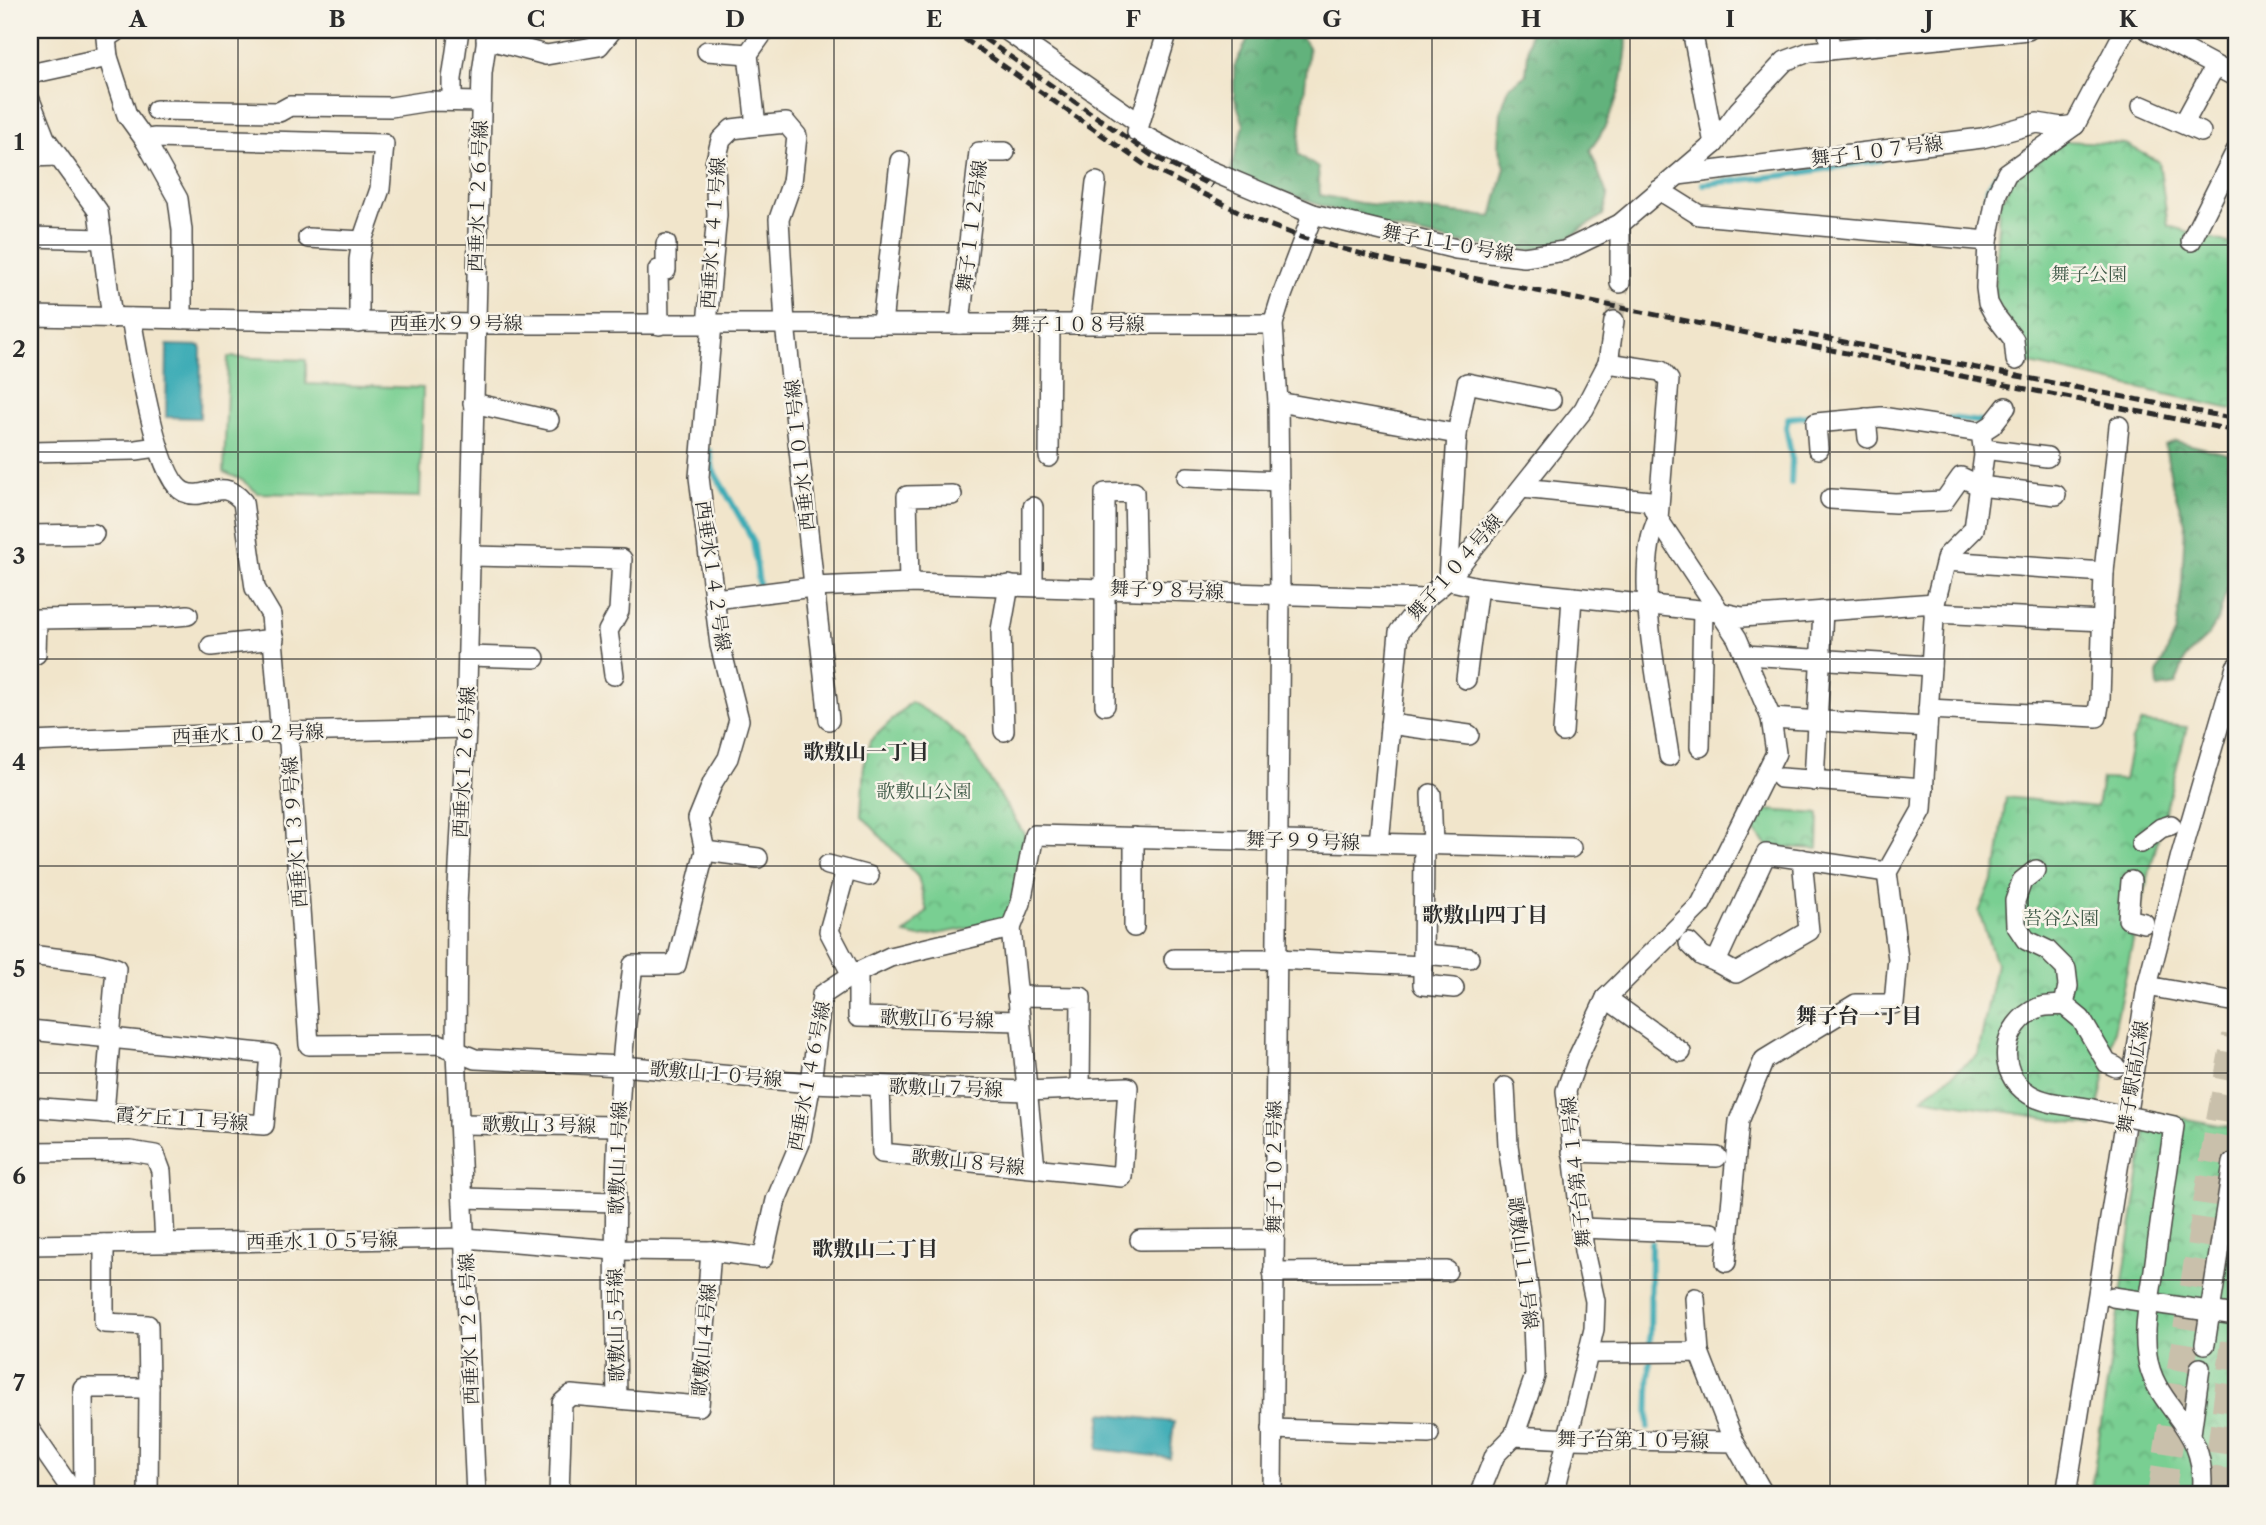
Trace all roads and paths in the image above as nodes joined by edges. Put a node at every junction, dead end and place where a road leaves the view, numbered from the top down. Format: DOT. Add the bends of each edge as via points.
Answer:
graph roads {
  1 [pos="118,30"];
  2 [pos="459,30"];
  3 [pos="612,30"];
  4 [pos="765,30"];
  5 [pos="1006,30"];
  6 [pos="1168,30"];
  7 [pos="1692,30"];
  8 [pos="1828,30"];
  9 [pos="2028,30"];
  10 [pos="2125,30"];
  11 [pos="2148,30"];
  12 [pos="1969,33"];
  13 [pos="487,35"];
  14 [pos="2170,35"];
  15 [pos="1830,50"];
  16 [pos="707,51"];
  17 [pos="748,54"];
  18 [pos="108,57"];
  19 [pos="2215,66"];
  20 [pos="30,74"];
  21 [pos="2236,77"];
  22 [pos="30,100"];
  23 [pos="452,101"];
  24 [pos="481,102"];
  25 [pos="2142,106"];
  26 [pos="156,110"];
  27 [pos="1139,123"];
  28 [pos="2075,125"];
  29 [pos="756,126"];
  30 [pos="145,140"];
  31 [pos="1714,144"];
  32 [pos="2236,151"];
  33 [pos="1005,152"];
  34 [pos="58,156"];
  35 [pos="30,157"];
  36 [pos="900,161"];
  37 [pos="1678,175"];
  38 [pos="1096,182"];
  39 [pos="1660,190"];
  40 [pos="1313,214"];
  41 [pos="1620,224"];
  42 [pos="30,237"];
  43 [pos="308,238"];
  44 [pos="102,239"];
  45 [pos="362,241"];
  46 [pos="1981,241"];
  47 [pos="2191,241"];
  48 [pos="666,244"];
  49 [pos="1620,283"];
  50 [pos="30,316"];
  51 [pos="121,318"];
  52 [pos="182,319"];
  53 [pos="1614,321"];
  54 [pos="359,323"];
  55 [pos="474,324"];
  56 [pos="659,324"];
  57 [pos="709,324"];
  58 [pos="785,324"];
  59 [pos="882,324"];
  60 [pos="960,324"];
  61 [pos="1050,324"];
  62 [pos="1080,324"];
  63 [pos="1273,324"];
  64 [pos="2016,360"];
  65 [pos="1608,363"];
  66 [pos="1551,400"];
  67 [pos="1278,402"];
  68 [pos="473,403"];
  69 [pos="2006,407"];
  70 [pos="549,420"];
  71 [pos="2119,426"];
  72 [pos="1457,434"];
  73 [pos="1983,440"];
  74 [pos="157,447"];
  75 [pos="1818,449"];
  76 [pos="30,452"];
  77 [pos="1049,457"];
  78 [pos="2047,457"];
  79 [pos="1187,478"];
  80 [pos="1279,481"];
  81 [pos="1980,486"];
  82 [pos="1522,488"];
  83 [pos="952,495"];
  84 [pos="2056,495"];
  85 [pos="1830,499"];
  86 [pos="1033,507"];
  87 [pos="1658,519"];
  88 [pos="94,534"];
  89 [pos="30,535"];
  90 [pos="471,556"];
  91 [pos="1946,561"];
  92 [pos="2104,572"];
  93 [pos="1448,580"];
  94 [pos="909,583"];
  95 [pos="1009,585"];
  96 [pos="1033,586"];
  97 [pos="813,587"];
  98 [pos="1478,587"];
  99 [pos="1106,588"];
  100 [pos="1136,589"];
  101 [pos="1280,594"];
  102 [pos="1572,597"];
  103 [pos="1425,598"];
  104 [pos="715,599"];
  105 [pos="1647,605"];
  106 [pos="1934,608"];
  107 [pos="1711,611"];
  108 [pos="1823,611"];
  109 [pos="188,615"];
  110 [pos="2103,621"];
  111 [pos="274,639"];
  112 [pos="211,646"];
  113 [pos="30,654"];
  114 [pos="1744,655"];
  115 [pos="468,656"];
  116 [pos="535,658"];
  117 [pos="1821,660"];
  118 [pos="1931,666"];
  119 [pos="2236,667"];
  120 [pos="614,675"];
  121 [pos="1466,679"];
  122 [pos="1105,705"];
  123 [pos="1771,718"];
  124 [pos="1928,718"];
  125 [pos="829,720"];
  126 [pos="1816,720"];
  127 [pos="1390,724"];
  128 [pos="466,728"];
  129 [pos="1004,731"];
  130 [pos="285,732"];
  131 [pos="1563,732"];
  132 [pos="1469,735"];
  133 [pos="30,742"];
  134 [pos="1700,747"];
  135 [pos="1669,757"];
  136 [pos="1781,778"];
  137 [pos="1814,780"];
  138 [pos="1924,788"];
  139 [pos="1432,794"];
  140 [pos="2171,825"];
  141 [pos="1133,837"];
  142 [pos="1276,840"];
  143 [pos="1379,843"];
  144 [pos="2141,843"];
  145 [pos="1428,844"];
  146 [pos="1571,848"];
  147 [pos="705,851"];
  148 [pos="758,858"];
  149 [pos="1802,859"];
  150 [pos="2036,870"];
  151 [pos="1887,872"];
  152 [pos="869,876"];
  153 [pos="2131,881"];
  154 [pos="2144,923"];
  155 [pos="1011,928"];
  156 [pos="1134,928"];
  157 [pos="1689,943"];
  158 [pos="30,956"];
  159 [pos="1469,958"];
  160 [pos="1174,959"];
  161 [pos="1276,960"];
  162 [pos="1423,960"];
  163 [pos="1716,962"];
  164 [pos="855,974"];
  165 [pos="2147,986"];
  166 [pos="1454,988"];
  167 [pos="1017,996"];
  168 [pos="1606,998"];
  169 [pos="2236,1002"];
  170 [pos="2064,1005"];
  171 [pos="1020,1021"];
  172 [pos="30,1030"];
  173 [pos="110,1038"];
  174 [pos="456,1052"];
  175 [pos="1681,1052"];
  176 [pos="622,1066"];
  177 [pos="2116,1067"];
  178 [pos="811,1083"];
  179 [pos="880,1086"];
  180 [pos="1505,1087"];
  181 [pos="1080,1090"];
  182 [pos="1026,1091"];
  183 [pos="30,1107"];
  184 [pos="104,1113"];
  185 [pos="459,1124"];
  186 [pos="618,1126"];
  187 [pos="30,1152"];
  188 [pos="1572,1152"];
  189 [pos="1717,1157"];
  190 [pos="2233,1163"];
  191 [pos="1035,1168"];
  192 [pos="1122,1177"];
  193 [pos="463,1198"];
  194 [pos="616,1202"];
  195 [pos="1581,1228"];
  196 [pos="1712,1233"];
  197 [pos="465,1238"];
  198 [pos="1273,1239"];
  199 [pos="1139,1240"];
  200 [pos="164,1243"];
  201 [pos="104,1244"];
  202 [pos="30,1245"];
  203 [pos="614,1250"];
  204 [pos="711,1251"];
  205 [pos="1726,1262"];
  206 [pos="1447,1271"];
  207 [pos="1273,1272"];
  208 [pos="2113,1297"];
  209 [pos="1695,1298"];
  210 [pos="2149,1303"];
  211 [pos="2210,1312"];
  212 [pos="2236,1315"];
  213 [pos="2205,1344"];
  214 [pos="1699,1352"];
  215 [pos="1590,1353"];
  216 [pos="2200,1368"];
  217 [pos="149,1388"];
  218 [pos="617,1399"];
  219 [pos="1272,1429"];
  220 [pos="30,1430"];
  221 [pos="1429,1434"];
  222 [pos="2191,1434"];
  223 [pos="1514,1436"];
  224 [pos="1569,1439"];
  225 [pos="1734,1442"];
  226 [pos="75,1495"];
  227 [pos="83,1495"];
  228 [pos="148,1495"];
  229 [pos="476,1495"];
  230 [pos="558,1495"];
  231 [pos="1272,1495"];
  232 [pos="1479,1495"];
  233 [pos="1554,1495"];
  234 [pos="1764,1495"];
  235 [pos="2066,1495"];
  236 [pos="2201,1495"];
  1 -- 18 [label="street" via="106,38"];
  2 -- 23 [label="street"];
  3 -- 13 [label="street" via="599,46 545,54"];
  4 -- 17 [label="street"];
  5 -- 27 [label="street"];
  6 -- 27 [label="street"];
  7 -- 31 [label="street"];
  8 -- 15 [label="street"];
  9 -- 12 [label="street, 舞子１１０号線"];
  10 -- 28 [label="street"];
  11 -- 14 [label="street"];
  12 -- 15 [label="street, 舞子１１０号線"];
  13 -- 24 [label="street, 西垂水１２６号線"];
  14 -- 19 [label="street"];
  15 -- 31 [label="street, 舞子１１０号線" via="1785,61"];
  16 -- 17 [label="street"];
  17 -- 29 [label="street"];
  18 -- 20 [label="street"];
  18 -- 30 [label="street" via="127,115"];
  19 -- 21 [label="street"];
  19 -- 25 [label="street" via="2192,127"];
  22 -- 34 [label="street" via="45,138"];
  23 -- 24 [label="street"];
  23 -- 26 [label="street" via="391,107 289,106 279,112"];
  24 -- 55 [label="street, 西垂水１２６号線"];
  27 -- 40 [label="street, 舞子１１０号線" via="1137,132 1199,166"];
  28 -- 37 [label="street, 舞子１０７号線" via="2037,123 1982,138"];
  28 -- 46 [label="street" via="2007,173"];
  29 -- 57 [label="street, 西垂水１４１号線" via="732,129 721,140 715,164 717,215"];
  29 -- 58 [label="street, 西垂水１０１号線" via="786,123 797,136 792,182 779,219"];
  30 -- 45 [label="street" via="384,144 380,189"];
  30 -- 52 [label="street" via="178,199"];
  31 -- 37 [label="street, 舞子１１０号線"];
  32 -- 47 [label="street"];
  33 -- 60 [label="street, 舞子１１２号線" via="979,152"];
  34 -- 35 [label="street"];
  34 -- 44 [label="street" via="98,211"];
  36 -- 59 [label="street"];
  37 -- 39 [label="street, 舞子１１０号線"];
  38 -- 62 [label="street"];
  39 -- 41 [label="street, 舞子１１０号線"];
  39 -- 46 [label="street" via="1699,215"];
  40 -- 41 [label="street, 舞子１１０号線" via="1456,249 1524,257 1564,251"];
  40 -- 63 [label="street"];
  41 -- 49 [label="street"];
  42 -- 44 [label="street"];
  43 -- 45 [label="street"];
  44 -- 51 [label="street"];
  45 -- 54 [label="street"];
  46 -- 64 [label="street" via="1988,303 2014,340"];
  48 -- 56 [label="street" via="666,270 659,270"];
  50 -- 51 [label="street, 西垂水９９号線"];
  51 -- 52 [label="street, 西垂水９９号線"];
  51 -- 74 [label="street"];
  52 -- 54 [label="street, 西垂水９９号線"];
  53 -- 65 [label="street, 舞子１０４号線"];
  54 -- 55 [label="street, 西垂水９９号線"];
  55 -- 56 [label="street, 西垂水９９号線"];
  55 -- 68 [label="street, 西垂水１２６号線"];
  56 -- 57 [label="street, 西垂水９９号線"];
  57 -- 58 [label="street, 西垂水９９号線"];
  57 -- 104 [label="street, 西垂水１４２号線" via="699,477"];
  58 -- 59 [label="street, 西垂水９９号線"];
  58 -- 97 [label="street, 西垂水１０１号線"];
  59 -- 60 [label="street, 舞子１０８号線"];
  60 -- 61 [label="street, 舞子１０８号線"];
  61 -- 62 [label="street, 舞子１０８号線"];
  61 -- 77 [label="street"];
  62 -- 63 [label="street, 舞子１０８号線"];
  63 -- 67 [label="street, 舞子１０２号線"];
  65 -- 82 [label="street, 舞子１０４号線" via="1584,409"];
  65 -- 87 [label="street" via="1661,371 1669,380"];
  66 -- 72 [label="street" via="1467,383"];
  67 -- 72 [label="street"];
  67 -- 80 [label="street, 舞子１０２号線"];
  68 -- 70 [label="street" via="526,406"];
  68 -- 90 [label="street, 西垂水１２６号線"];
  69 -- 73 [label="street"];
  71 -- 92 [label="street"];
  72 -- 93 [label="street"];
  73 -- 75 [label="street" via="1881,417 1867,428 1816,423"];
  73 -- 78 [label="street"];
  73 -- 81 [label="street"];
  74 -- 76 [label="street"];
  74 -- 111 [label="street, 西垂水１３９号線" via="181,491 189,494 225,488 243,502 255,588 271,615"];
  79 -- 80 [label="street"];
  80 -- 101 [label="street, 舞子１０２号線"];
  81 -- 84 [label="street"];
  81 -- 85 [label="street" via="1961,477 1944,501"];
  81 -- 91 [label="street" via="1973,529"];
  82 -- 87 [label="street, 舞子台第４１号線" via="1650,501"];
  82 -- 93 [label="street, 舞子１０４号線"];
  83 -- 94 [label="street" via="907,496"];
  86 -- 96 [label="street"];
  87 -- 105 [label="street" via="1651,532"];
  87 -- 107 [label="street, 舞子台第４１号線"];
  88 -- 89 [label="street"];
  90 -- 115 [label="street, 西垂水１２６号線"];
  90 -- 120 [label="street" via="622,559 619,611 608,631"];
  91 -- 92 [label="street"];
  91 -- 106 [label="street"];
  92 -- 110 [label="street"];
  93 -- 98 [label="street"];
  93 -- 103 [label="street, 舞子１０４号線"];
  94 -- 95 [label="street, 舞子９８号線"];
  94 -- 97 [label="street, 舞子９８号線"];
  95 -- 96 [label="street, 舞子９８号線"];
  95 -- 129 [label="street" via="1002,629"];
  96 -- 99 [label="street, 舞子９８号線"];
  97 -- 104 [label="street, 舞子９８号線"];
  97 -- 125 [label="street, 西垂水１０１号線"];
  98 -- 102 [label="street"];
  98 -- 121 [label="street"];
  99 -- 100 [label="street, 舞子９８号線"];
  99 -- 100 [label="street" via="1105,493 1135,492"];
  99 -- 122 [label="street"];
  100 -- 101 [label="street, 舞子９８号線"];
  101 -- 103 [label="street, 舞子９８号線"];
  101 -- 142 [label="street, 舞子１０２号線"];
  102 -- 105 [label="street"];
  102 -- 131 [label="street"];
  103 -- 127 [label="street, 舞子１０４号線" via="1399,632"];
  104 -- 147 [label="street, 西垂水１４２号線" via="720,645 739,720 728,758 698,818"];
  105 -- 107 [label="street"];
  105 -- 135 [label="street"];
  106 -- 108 [label="street"];
  106 -- 110 [label="street"];
  106 -- 118 [label="street"];
  107 -- 108 [label="street" via="1742,617"];
  107 -- 114 [label="street, 舞子台第４１号線" via="1737,638"];
  107 -- 134 [label="street"];
  108 -- 117 [label="street"];
  109 -- 113 [label="street" via="37,619 36,654"];
  110 -- 124 [label="street" via="2097,717"];
  111 -- 112 [label="street"];
  111 -- 130 [label="street, 西垂水１３９号線" via="280,724"];
  114 -- 117 [label="street"];
  114 -- 123 [label="street, 舞子台第４１号線"];
  115 -- 116 [label="street"];
  115 -- 128 [label="street, 西垂水１２６号線"];
  117 -- 118 [label="street"];
  117 -- 126 [label="street"];
  118 -- 124 [label="street"];
  119 -- 165 [label="street, 舞子駅高広線"];
  123 -- 126 [label="street"];
  123 -- 168 [label="street, 舞子台第４１号線" via="1776,753 1701,904"];
  124 -- 126 [label="street"];
  124 -- 138 [label="street"];
  126 -- 137 [label="street"];
  127 -- 132 [label="street"];
  127 -- 143 [label="street, 舞子１０４号線"];
  128 -- 130 [label="street, 西垂水１０２号線"];
  128 -- 174 [label="street, 西垂水１２６号線" via="457,906"];
  130 -- 133 [label="street, 西垂水１０２号線"];
  130 -- 174 [label="street, 西垂水１３９号線" via="309,1045 439,1044"];
  136 -- 137 [label="street"];
  137 -- 138 [label="street"];
  138 -- 151 [label="street" via="1922,810"];
  139 -- 145 [label="street"];
  140 -- 144 [label="street"];
  141 -- 142 [label="street, 舞子９９号線"];
  141 -- 155 [label="street, 舞子９９号線" via="1034,835 1021,903"];
  141 -- 156 [label="street"];
  142 -- 143 [label="street, 舞子９９号線"];
  142 -- 161 [label="street, 舞子１０２号線"];
  143 -- 145 [label="street, 舞子９９号線"];
  145 -- 146 [label="street, 舞子９９号線"];
  145 -- 162 [label="street"];
  147 -- 148 [label="street"];
  147 -- 176 [label="street, 西垂水１４２号線" via="676,965 633,965"];
  149 -- 151 [label="street"];
  149 -- 163 [label="street" via="1766,854"];
  149 -- 163 [label="street" via="1809,931 1736,973"];
  150 -- 170 [label="street" via="2022,881 2015,901 2016,925 2026,940 2047,950 2066,969"];
  151 -- 205 [label="street" via="1898,959 1894,1004 1856,1004 1764,1060 1739,1121"];
  152 -- 164 [label="street" via="837,867 829,931"];
  153 -- 154 [label="street" via="2127,919"];
  155 -- 164 [label="street, 西垂水１４６号線" via="890,957"];
  155 -- 167 [label="street"];
  157 -- 163 [label="street"];
  158 -- 173 [label="street" via="116,968"];
  159 -- 162 [label="street"];
  160 -- 161 [label="street"];
  161 -- 162 [label="street"];
  161 -- 198 [label="street, 舞子１０２号線"];
  162 -- 166 [label="street" via="1423,985"];
  164 -- 171 [label="street, 歌敷山６号線" via="858,1017"];
  164 -- 178 [label="street, 西垂水１４６号線" via="822,995"];
  165 -- 169 [label="street"];
  165 -- 235 [label="street, 舞子駅高広線"];
  167 -- 171 [label="street"];
  167 -- 181 [label="street" via="1081,998"];
  168 -- 175 [label="street"];
  168 -- 188 [label="street, 舞子台第４１号線" via="1566,1091"];
  170 -- 177 [label="street" via="2081,1019 2107,1063"];
  170 -- 210 [label="street, bridge" via="2040,1006 2021,1017 2010,1032 2005,1047 2014,1082 2030,1095 2174,1126"];
  171 -- 182 [label="street"];
  172 -- 173 [label="street"];
  173 -- 184 [label="street"];
  173 -- 184 [label="street, 霞ケ丘１１号線" via="270,1054 264,1125"];
  174 -- 176 [label="street, 歌敷山１０号線" via="474,1059"];
  174 -- 185 [label="street, 西垂水１２６号線"];
  176 -- 178 [label="street, 歌敷山１０号線"];
  176 -- 186 [label="street, 歌敷山１号線"];
  178 -- 179 [label="street, 歌敷山７号線"];
  178 -- 204 [label="street, 西垂水１４６号線" via="800,1143 776,1200 763,1258"];
  179 -- 182 [label="street, 歌敷山７号線"];
  179 -- 191 [label="street, 歌敷山８号線" via="882,1153"];
  180 -- 223 [label="street, 歌敷山１１号線" via="1535,1376"];
  181 -- 182 [label="street, 歌敷山７号線"];
  181 -- 192 [label="street, 歌敷山７号線" via="1128,1087"];
  182 -- 191 [label="street"];
  183 -- 184 [label="street, 霞ケ丘１１号線"];
  185 -- 186 [label="street, 歌敷山３号線"];
  185 -- 193 [label="street, 西垂水１２６号線"];
  186 -- 194 [label="street, 歌敷山１号線"];
  187 -- 200 [label="street" via="155,1155 161,1171"];
  188 -- 189 [label="street"];
  188 -- 195 [label="street, 舞子台第４１号線"];
  190 -- 211 [label="street"];
  191 -- 192 [label="street, 歌敷山８号線"];
  193 -- 194 [label="street"];
  193 -- 197 [label="street, 西垂水１２６号線"];
  194 -- 203 [label="street, 歌敷山１号線"];
  195 -- 196 [label="street"];
  195 -- 215 [label="street, 舞子台第４１号線" via="1595,1301"];
  197 -- 200 [label="street, 西垂水１０５号線"];
  197 -- 203 [label="street, 西垂水１０５号線"];
  197 -- 229 [label="street, 西垂水１２６号線"];
  198 -- 199 [label="street"];
  198 -- 207 [label="street, 舞子１０２号線"];
  200 -- 201 [label="street, 西垂水１０５号線"];
  201 -- 202 [label="street, 西垂水１０５号線"];
  201 -- 217 [label="street" via="104,1323 148,1325"];
  203 -- 204 [label="street, 西垂水１４６号線"];
  203 -- 218 [label="street, 歌敷山５号線"];
  204 -- 218 [label="street, 歌敷山４号線" via="699,1406"];
  206 -- 207 [label="street"];
  207 -- 219 [label="street, 舞子１０２号線"];
  208 -- 210 [label="street"];
  209 -- 214 [label="street"];
  210 -- 211 [label="street"];
  210 -- 222 [label="street" via="2147,1355 2152,1375"];
  211 -- 212 [label="street"];
  211 -- 213 [label="street"];
  214 -- 215 [label="street"];
  214 -- 225 [label="street"];
  215 -- 224 [label="street, 舞子台第４１号線"];
  216 -- 222 [label="street"];
  217 -- 227 [label="street" via="83,1388"];
  217 -- 228 [label="street"];
  218 -- 230 [label="street, 歌敷山４号線" via="572,1395 562,1404"];
  219 -- 221 [label="street"];
  219 -- 231 [label="street, 舞子１０２号線"];
  220 -- 226 [label="street"];
  222 -- 236 [label="street" via="2199,1453"];
  223 -- 224 [label="street, 舞子台第１０号線"];
  223 -- 232 [label="street" via="1495,1455"];
  224 -- 225 [label="street, 舞子台第１０号線"];
  224 -- 233 [label="street, 舞子台第４１号線"];
  225 -- 234 [label="street, 舞子台第１０号線"];
}
